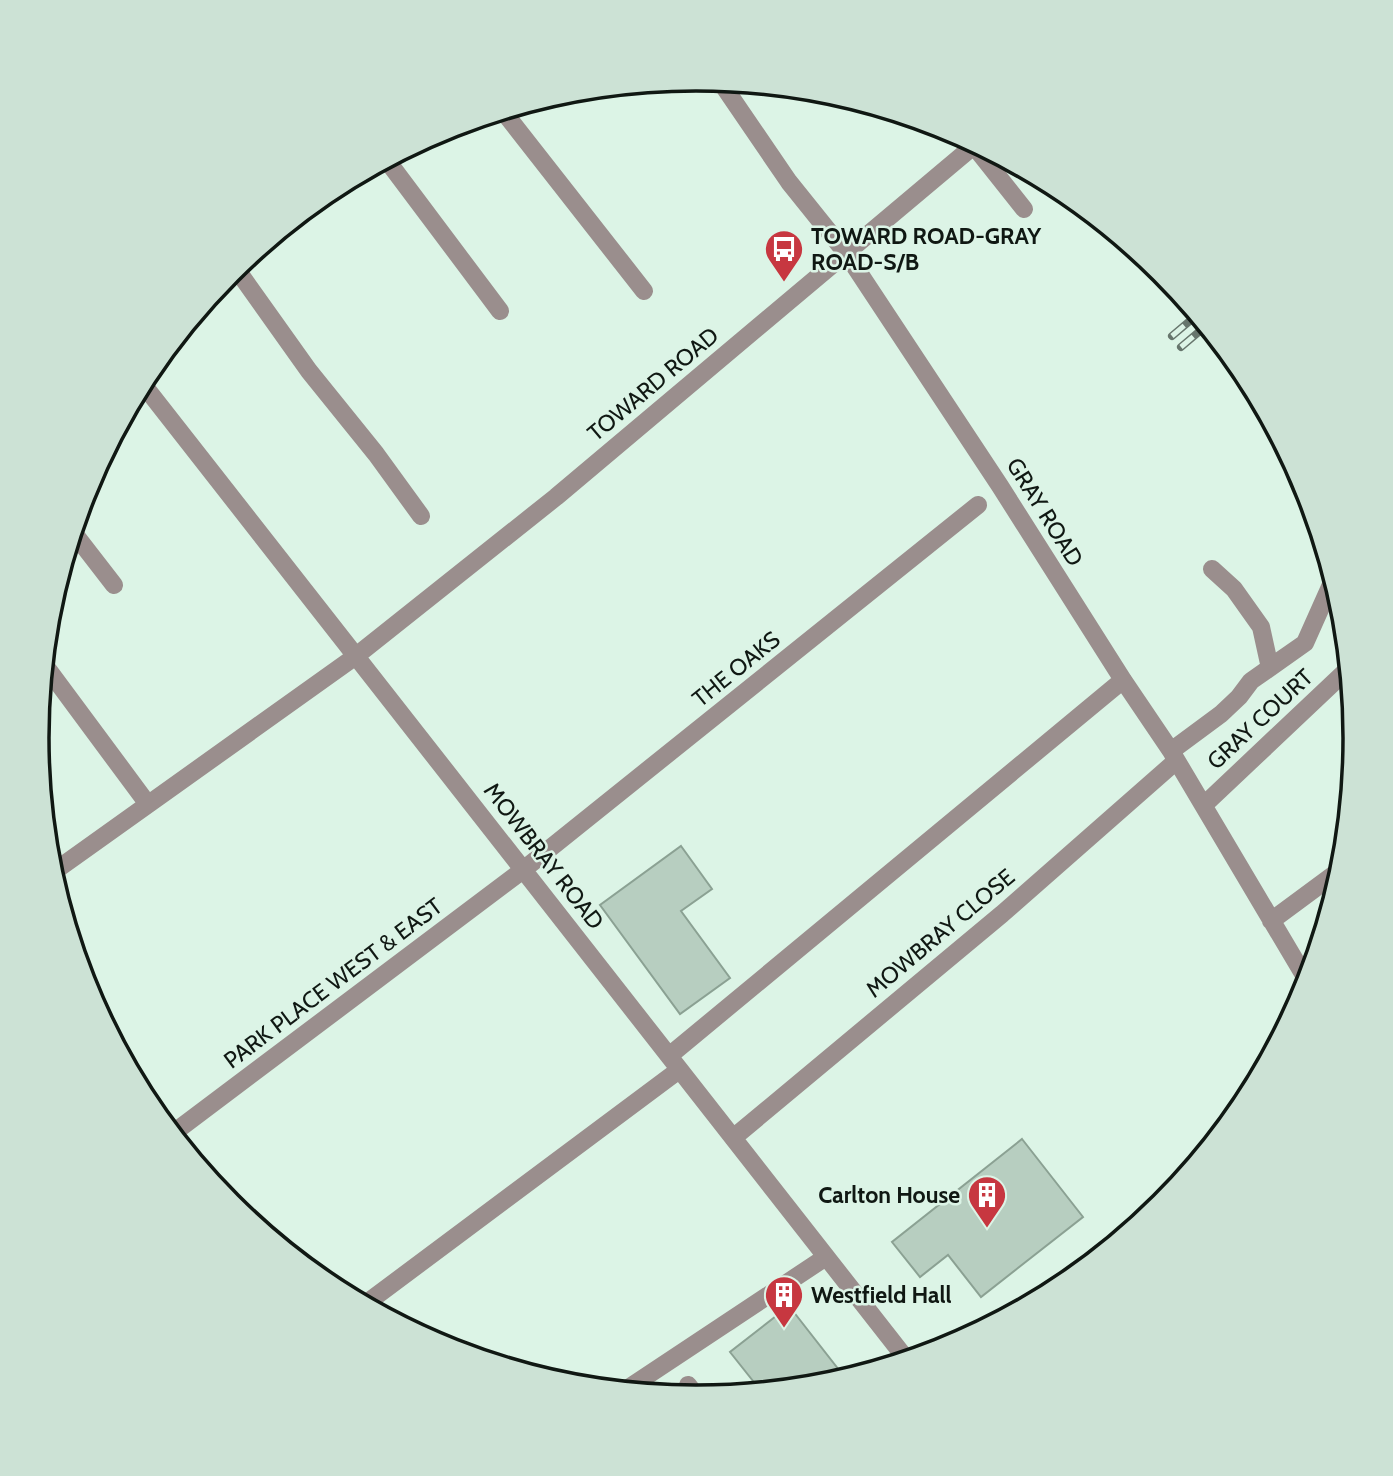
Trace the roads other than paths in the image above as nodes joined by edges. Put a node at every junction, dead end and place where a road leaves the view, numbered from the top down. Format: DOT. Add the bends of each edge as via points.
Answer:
graph roads {
  1 [pos="728,92"];
  2 [pos="510,119"];
  3 [pos="968,151"];
  4 [pos="985,158"];
  5 [pos="393,166"];
  6 [pos="1024,209"];
  7 [pos="846,253"];
  8 [pos="242,277"];
  9 [pos="644,291"];
  10 [pos="500,311"];
  11 [pos="149,392"];
  12 [pos="978,505"];
  13 [pos="421,516"];
  14 [pos="80,541"];
  15 [pos="1212,569"];
  16 [pos="114,585"];
  17 [pos="1327,592"];
  18 [pos="356,656"];
  19 [pos="1270,668"];
  20 [pos="52,675"];
  21 [pos="1341,676"];
  22 [pos="1123,680"];
  23 [pos="1173,757"];
  24 [pos="147,803"];
  25 [pos="1204,805"];
  26 [pos="61,865"];
  27 [pos="523,870"];
  28 [pos="1329,878"];
  29 [pos="1271,921"];
  30 [pos="1301,970"];
  31 [pos="674,1063"];
  32 [pos="180,1128"];
  33 [pos="733,1138"];
  34 [pos="826,1257"];
  35 [pos="373,1299"];
  36 [pos="901,1352"];
  37 [pos="637,1382"];
  1 -- 7 [label="street, GRAY ROAD"];
  2 -- 9 [label="street"];
  3 -- 7 [label="street, TOWARD ROAD"];
  4 -- 6 [label="street"];
  5 -- 10 [label="street"];
  7 -- 18 [label="street, TOWARD ROAD" via="556,497"];
  7 -- 22 [label="street, GRAY ROAD"];
  8 -- 13 [label="street"];
  11 -- 18 [label="street, MOWBRAY ROAD"];
  12 -- 27 [label="street, THE OAKS"];
  14 -- 16 [label="street"];
  15 -- 19 [label="street" via="1234,589 1261,627"];
  17 -- 19 [label="street, MOWBRAY CLOSE" via="1304,643"];
  18 -- 24 [label="street, TOWARD ROAD"];
  18 -- 27 [label="street, MOWBRAY ROAD"];
  19 -- 23 [label="street, MOWBRAY CLOSE"];
  20 -- 24 [label="street"];
  21 -- 25 [label="street, GRAY COURT"];
  22 -- 23 [label="street, GRAY ROAD"];
  22 -- 31 [label="street"];
  23 -- 25 [label="street, GRAY ROAD"];
  23 -- 33 [label="street, MOWBRAY CLOSE" via="1002,914"];
  24 -- 26 [label="street, TOWARD ROAD"];
  25 -- 29 [label="street, GRAY ROAD"];
  27 -- 31 [label="street, MOWBRAY ROAD"];
  27 -- 32 [label="street, PARK PLACE WEST & EAST"];
  28 -- 29 [label="street"];
  29 -- 30 [label="street, GRAY ROAD"];
  31 -- 33 [label="street, MOWBRAY ROAD"];
  31 -- 35 [label="street"];
  33 -- 34 [label="street, MOWBRAY ROAD"];
  34 -- 36 [label="street, MOWBRAY ROAD"];
  34 -- 37 [label="street"];
}
